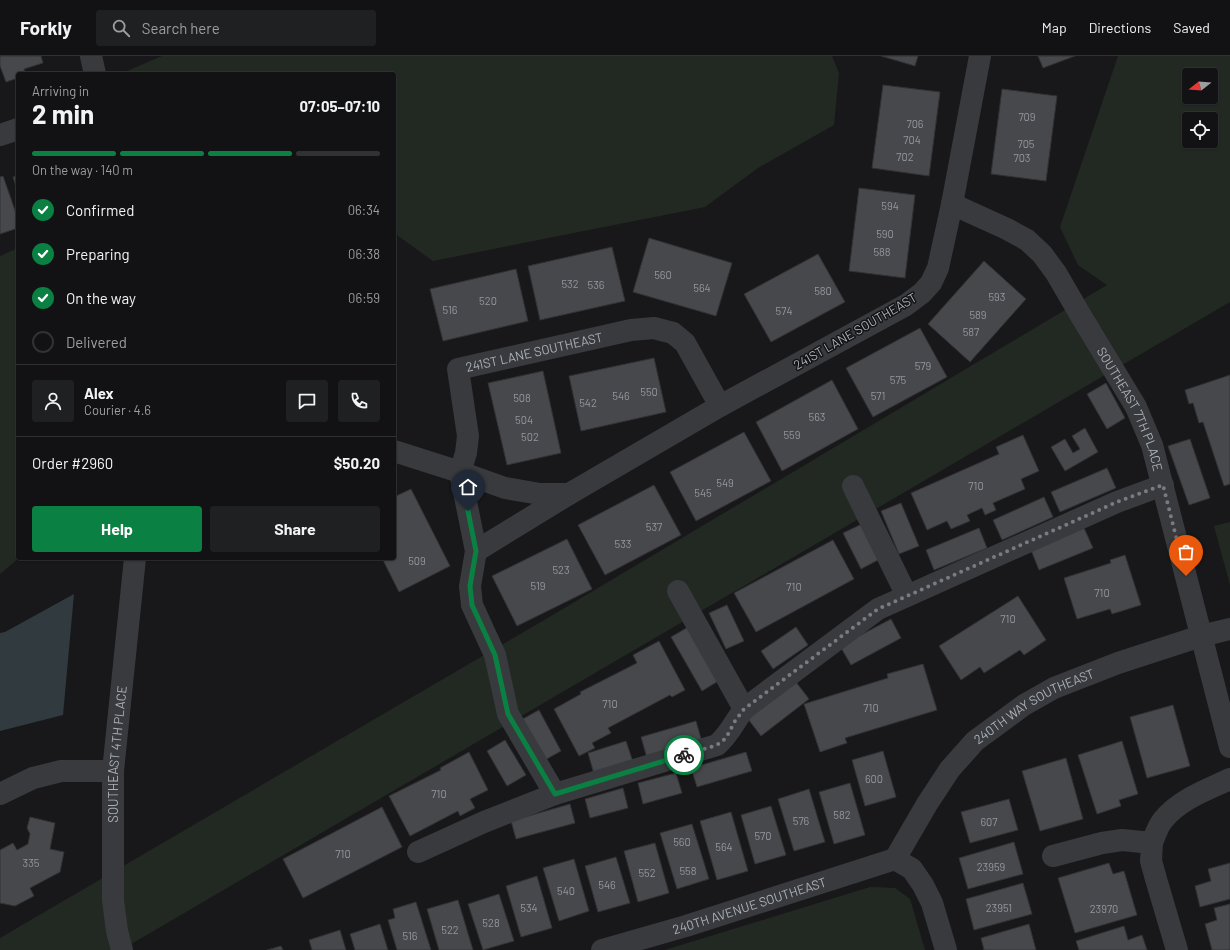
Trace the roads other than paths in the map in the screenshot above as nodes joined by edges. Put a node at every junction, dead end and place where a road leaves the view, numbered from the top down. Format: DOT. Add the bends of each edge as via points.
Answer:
graph roads {
  1 [pos="91,56"];
  2 [pos="980,56"];
  3 [pos="95,72"];
  4 [pos="16,130"];
  5 [pos="0,135"];
  6 [pos="952,204"];
  7 [pos="720,406"];
  8 [pos="396,452"];
  9 [pos="460,472"];
  10 [pos="1163,485"];
  11 [pos="853,486"];
  12 [pos="569,494"];
  13 [pos="476,551"];
  14 [pos="135,560"];
  15 [pos="678,591"];
  16 [pos="906,596"];
  17 [pos="1230,629"];
  18 [pos="1201,636"];
  19 [pos="744,709"];
  20 [pos="1230,747"];
  21 [pos="114,771"];
  22 [pos="1230,779"];
  23 [pos="0,794"];
  24 [pos="555,794"];
  25 [pos="1152,843"];
  26 [pos="418,852"];
  27 [pos="1053,856"];
  28 [pos="895,859"];
  29 [pos="122,950"];
  30 [pos="602,950"];
  31 [pos="946,950"];
  32 [pos="1177,950"];
  1 -- 3 [label="street"];
  2 -- 6 [label="street, 241ST LANE SOUTHEAST"];
  4 -- 5 [label="street"];
  6 -- 7 [label="street, 241ST LANE SOUTHEAST" via="938,268 931,283 922,293 906,305"];
  6 -- 10 [label="street, SOUTHEAST 7TH PLACE" via="1027,240 1042,254 1136,407 1152,445"];
  7 -- 9 [label="street, 241ST LANE SOUTHEAST" via="685,343 673,333 654,328 631,330 458,369 468,436"];
  7 -- 12 [label="street, 241ST LANE SOUTHEAST"];
  8 -- 9 [label="street"];
  9 -- 12 [label="street" via="505,488 540,494"];
  9 -- 13 [label="street, 241ST LANE SOUTHEAST"];
  10 -- 16 [label="street" via="1117,502"];
  10 -- 18 [label="street, SOUTHEAST 7TH PLACE"];
  11 -- 16 [label="street"];
  12 -- 13 [label="street, 241ST LANE SOUTHEAST"];
  13 -- 24 [label="street, 241ST LANE SOUTHEAST" via="470,586 472,605 495,655 508,714"];
  14 -- 21 [label="street, SOUTHEAST 4TH PLACE"];
  15 -- 19 [label="street"];
  16 -- 19 [label="street" via="878,609"];
  17 -- 18 [label="street, 240TH WAY SOUTHEAST"];
  18 -- 20 [label="street, SOUTHEAST 7TH PLACE"];
  18 -- 28 [label="street, 240TH WAY SOUTHEAST" via="1118,663 1054,688 1024,704 975,741 950,770"];
  19 -- 24 [label="street" via="726,738 717,745"];
  21 -- 23 [label="street" via="61,771 33,778"];
  21 -- 29 [label="street, SOUTHEAST 4TH PLACE" via="113,900"];
  22 -- 25 [label="street" via="1175,807 1162,821"];
  24 -- 26 [label="street"];
  25 -- 27 [label="street" via="1122,840"];
  25 -- 32 [label="street" via="1151,860"];
  28 -- 30 [label="street, 240TH AVENUE SOUTHEAST"];
  28 -- 31 [label="street" via="912,869 923,885 932,903"];
}
